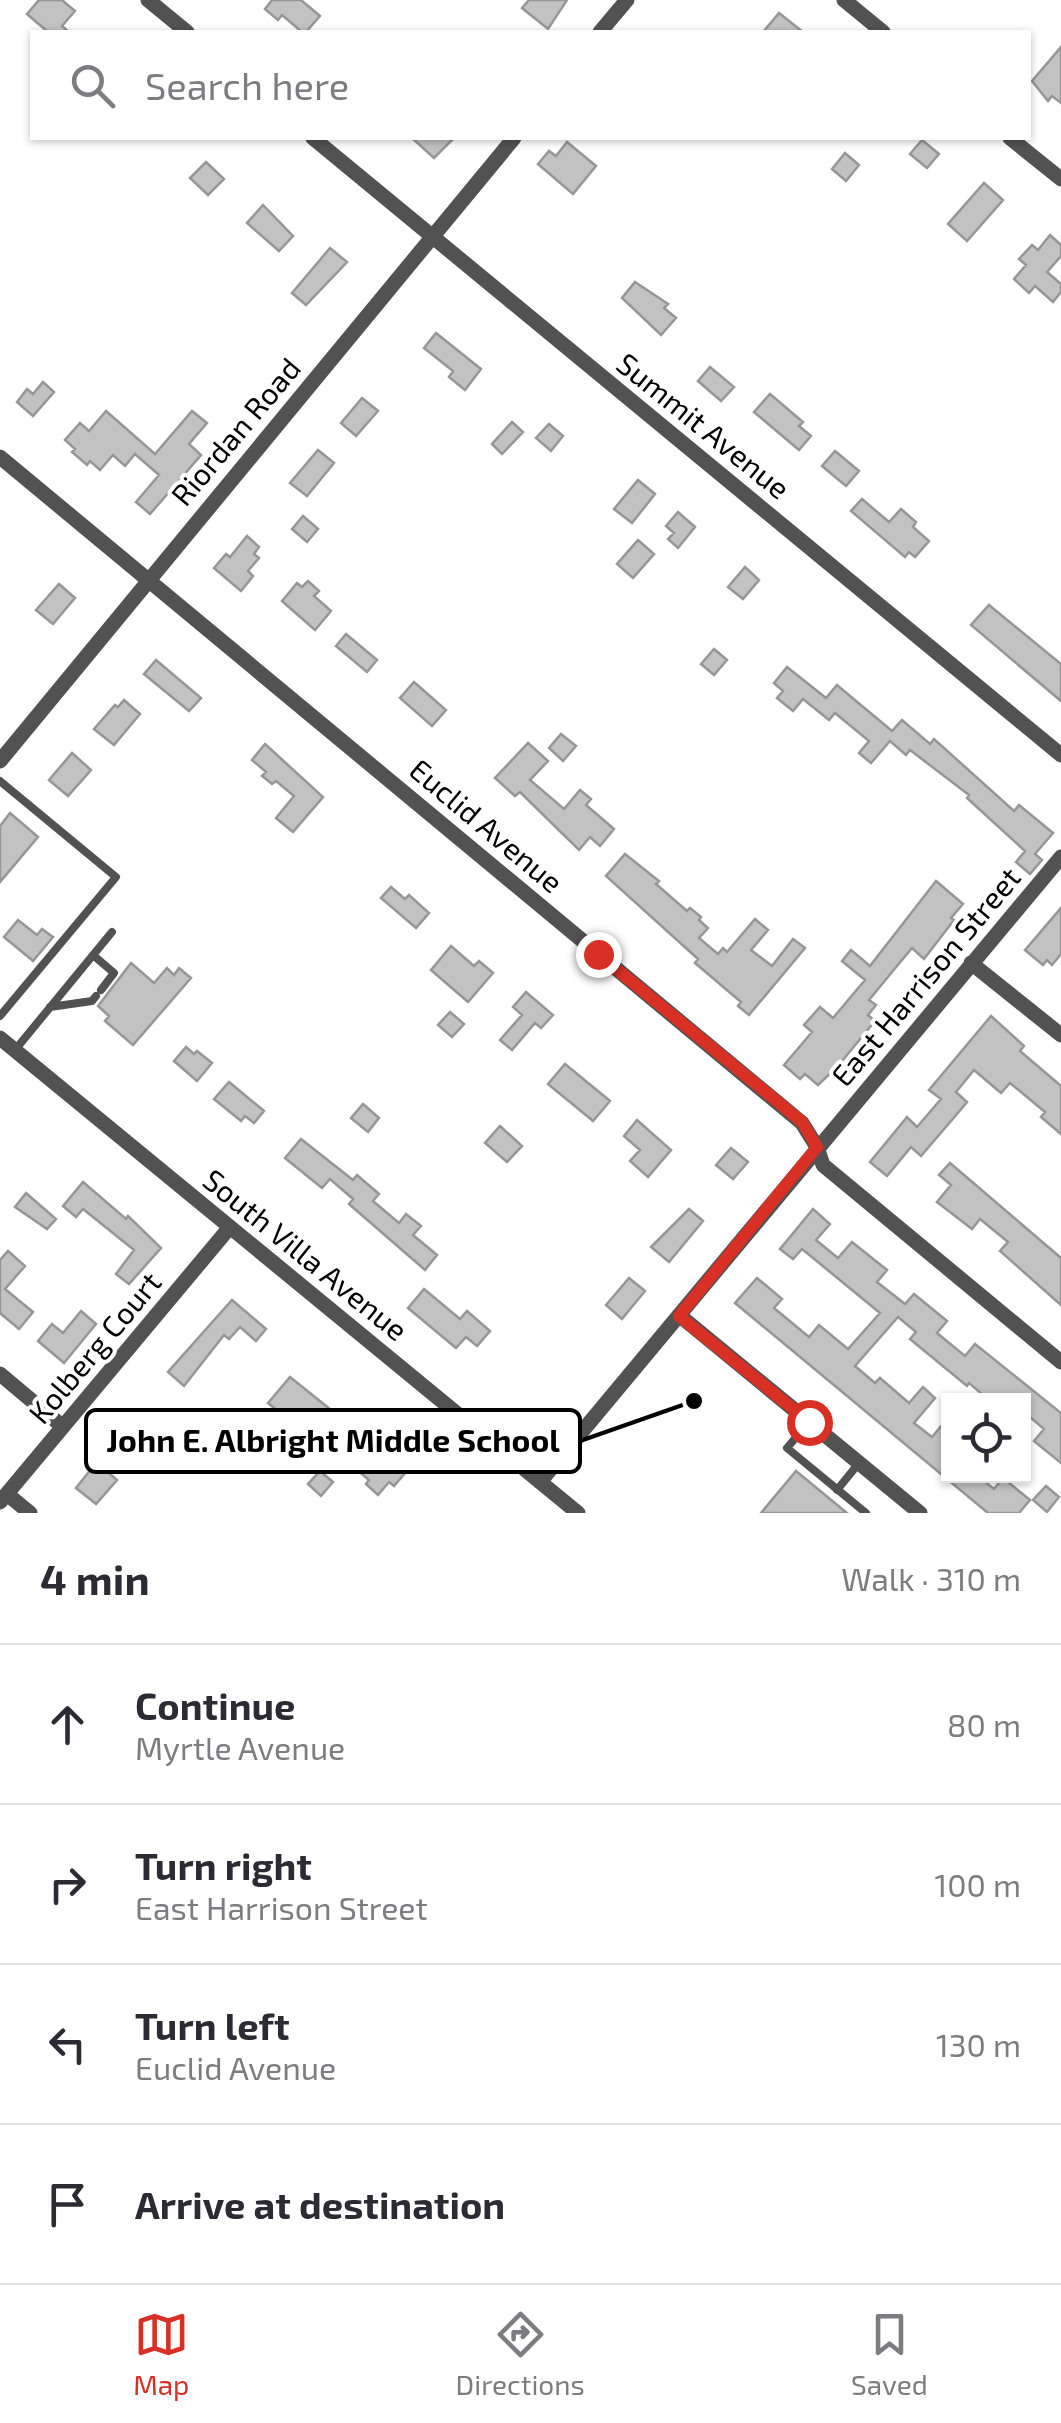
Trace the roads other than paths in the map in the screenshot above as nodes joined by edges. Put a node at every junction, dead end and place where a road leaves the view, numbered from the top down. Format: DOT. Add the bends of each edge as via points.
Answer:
graph roads {
  1 [pos="148,0"];
  2 [pos="626,0"];
  3 [pos="844,0"];
  4 [pos="186,30"];
  5 [pos="602,30"];
  6 [pos="882,30"];
  7 [pos="315,140"];
  8 [pos="512,140"];
  9 [pos="1012,140"];
  10 [pos="1061,180"];
  11 [pos="432,237"];
  12 [pos="0,457"];
  13 [pos="148,579"];
  14 [pos="1061,754"];
  15 [pos="0,761"];
  16 [pos="0,781"];
  17 [pos="1061,857"];
  18 [pos="112,932"];
  19 [pos="93,955"];
  20 [pos="971,963"];
  21 [pos="50,1007"];
  22 [pos="0,1016"];
  23 [pos="1061,1035"];
  24 [pos="0,1038"];
  25 [pos="15,1050"];
  26 [pos="817,1147"];
  27 [pos="230,1228"];
  28 [pos="679,1316"];
  29 [pos="1061,1362"];
  30 [pos="0,1374"];
  31 [pos="809,1422"];
  32 [pos="62,1426"];
  33 [pos="859,1463"];
  34 [pos="540,1482"];
  35 [pos="837,1490"];
  36 [pos="3,1498"];
  37 [pos="911,1510"];
  38 [pos="30,1513"];
  39 [pos="578,1513"];
  40 [pos="866,1513"];
  1 -- 4 [label="street"];
  2 -- 5 [label="street"];
  3 -- 6 [label="street"];
  7 -- 11 [label="street, Summit Avenue"];
  8 -- 11 [label="street, Riordan Road"];
  9 -- 10 [label="street"];
  11 -- 13 [label="street, Riordan Road"];
  11 -- 14 [label="street, Summit Avenue"];
  12 -- 13 [label="street, Euclid Avenue"];
  13 -- 15 [label="street, Riordan Road"];
  13 -- 26 [label="street, Euclid Avenue" via="802,1122"];
  16 -- 22 [label="lane" via="116,877"];
  17 -- 20 [label="street, East Harrison Street"];
  18 -- 19 [label="lane"];
  19 -- 21 [label="lane"];
  19 -- 21 [label="lane" via="114,973 99,993"];
  20 -- 23 [label="street"];
  20 -- 26 [label="street, East Harrison Street"];
  21 -- 25 [label="lane"];
  24 -- 25 [label="street, South Villa Avenue"];
  25 -- 27 [label="street, South Villa Avenue"];
  26 -- 28 [label="street, East Harrison Street"];
  26 -- 29 [label="street, Euclid Avenue" via="823,1165"];
  27 -- 32 [label="street, Kolberg Court"];
  27 -- 34 [label="street, South Villa Avenue"];
  28 -- 31 [label="street"];
  28 -- 34 [label="street, East Harrison Street"];
  30 -- 32 [label="street"];
  31 -- 33 [label="street"];
  31 -- 35 [label="lane" via="787,1448"];
  32 -- 36 [label="street, Kolberg Court"];
  33 -- 35 [label="lane"];
  33 -- 37 [label="street"];
  34 -- 39 [label="street, South Villa Avenue"];
  35 -- 40 [label="lane"];
  36 -- 38 [label="street"];
}
